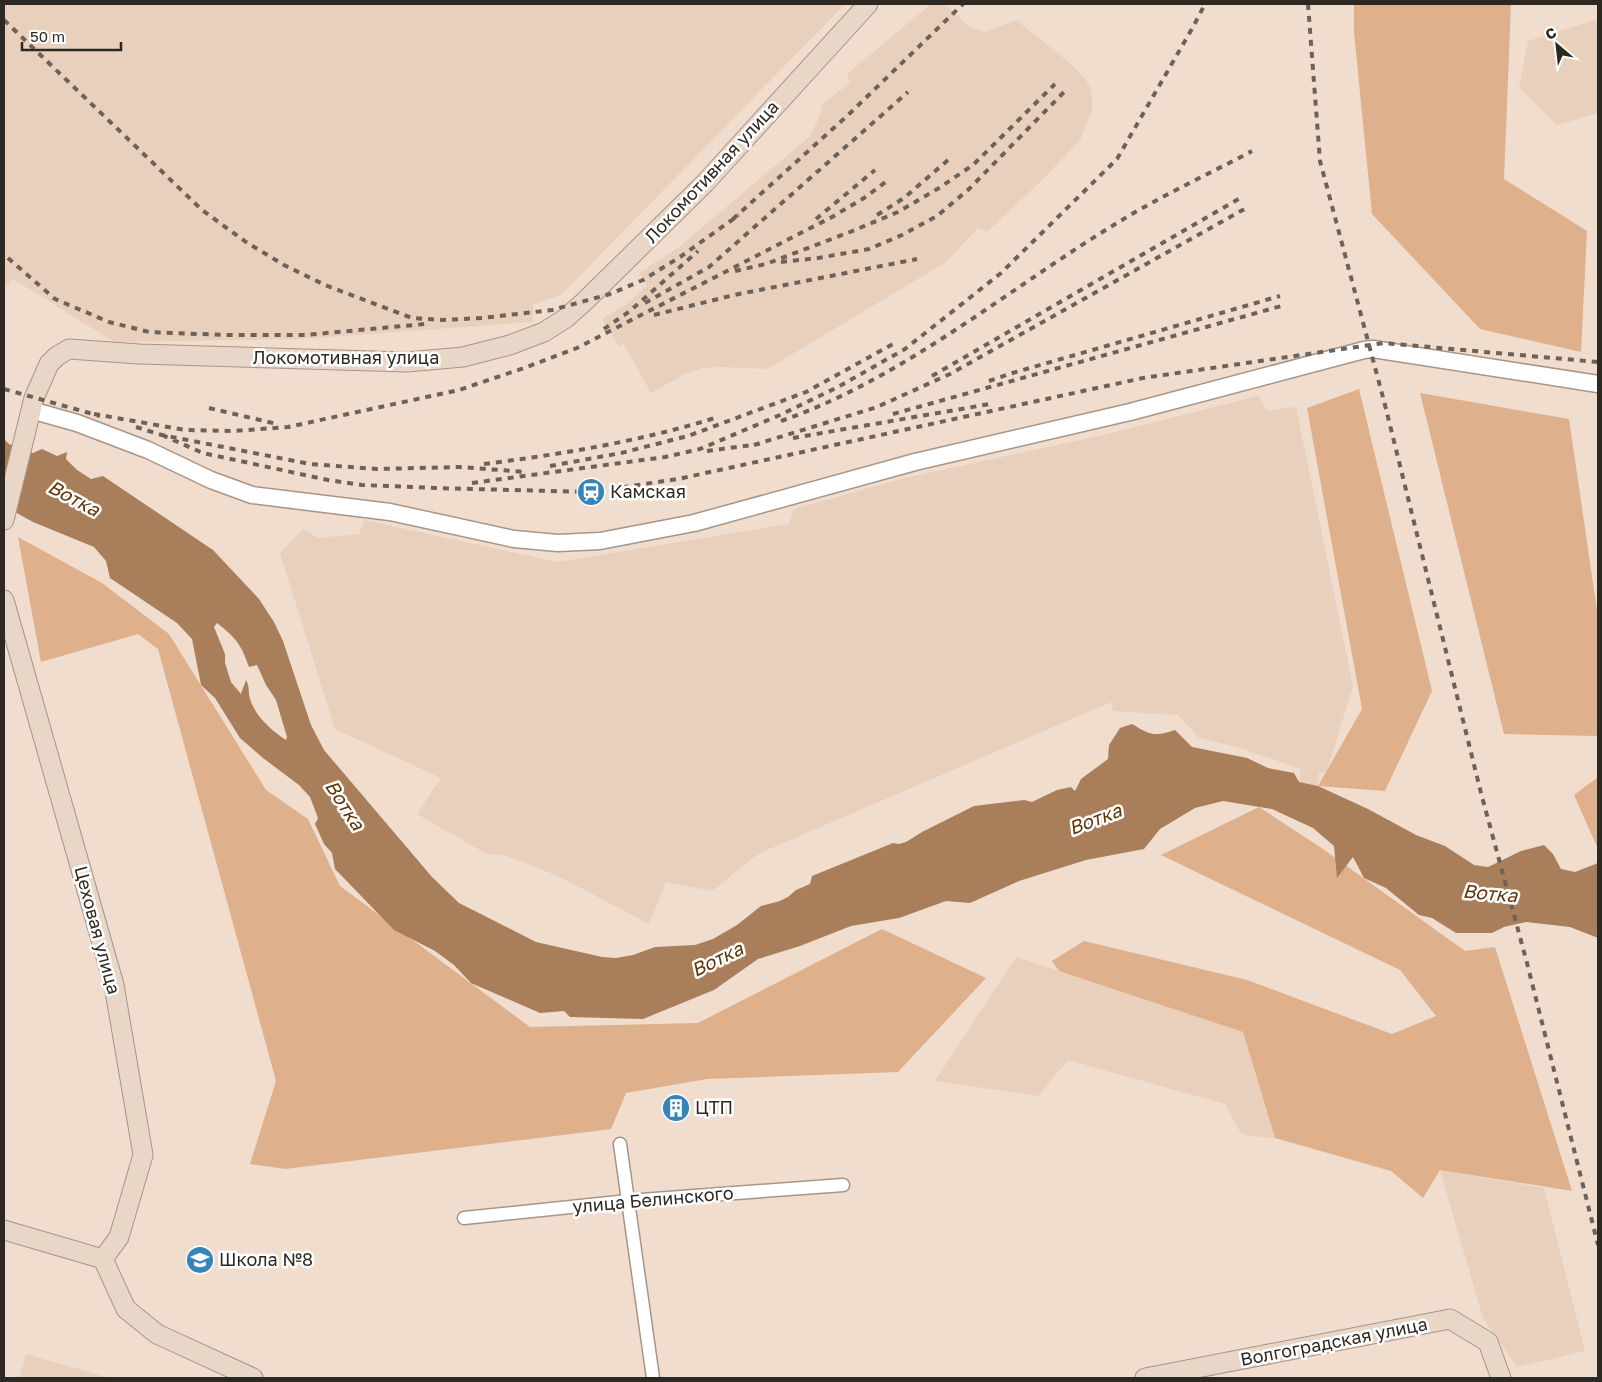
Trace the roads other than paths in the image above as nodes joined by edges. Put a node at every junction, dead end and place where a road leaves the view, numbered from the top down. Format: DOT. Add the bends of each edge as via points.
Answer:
graph roads {
  1 [pos="868,4"];
  2 [pos="1598,384"];
  3 [pos="29,416"];
  4 [pos="4,520"];
  5 [pos="4,600"];
  6 [pos="620,1144"];
  7 [pos="843,1185"];
  8 [pos="628,1201"];
  9 [pos="464,1218"];
  10 [pos="4,1230"];
  11 [pos="103,1259"];
  12 [pos="1198,1373"];
  13 [pos="253,1378"];
  14 [pos="653,1378"];
  15 [pos="1145,1378"];
  16 [pos="1501,1378"];
  1 -- 3 [label="main road, Локомотивная улица" via="705,183 585,301 544,332 463,358 407,362 69,349 50,364"];
  2 -- 3 [label="street" via="1364,350 1130,412 915,462 694,523 600,541 558,543 514,539 390,512 252,495 77,423"];
  3 -- 4 [label="main road, Локомотивная улица"];
  5 -- 11 [label="main road, Цеховая улица" via="114,985 143,1155 119,1237"];
  6 -- 8 [label="street"];
  7 -- 8 [label="street, улица Белинского"];
  8 -- 9 [label="street, улица Белинского"];
  8 -- 14 [label="street"];
  10 -- 11 [label="main road"];
  11 -- 13 [label="main road" via="126,1309 157,1334"];
  12 -- 15 [label="main road, Волгоградская улица"];
  12 -- 16 [label="main road, Волгоградская улица" via="1450,1319 1488,1342"];
}
